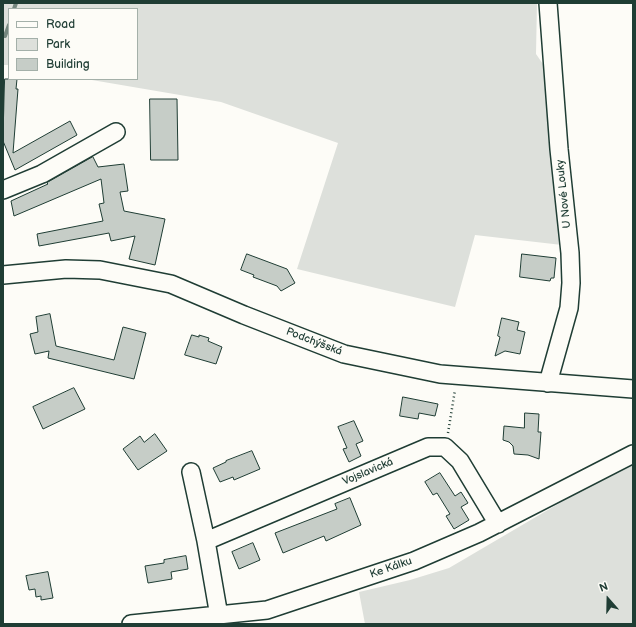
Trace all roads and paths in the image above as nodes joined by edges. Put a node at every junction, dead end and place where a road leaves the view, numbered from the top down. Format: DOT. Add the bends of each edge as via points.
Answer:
graph roads {
  1 [pos="548,3"];
  2 [pos="116,132"];
  3 [pos="3,190"];
  4 [pos="3,275"];
  5 [pos="458,375"];
  6 [pos="548,383"];
  7 [pos="633,388"];
  8 [pos="445,447"];
  9 [pos="633,454"];
  10 [pos="191,472"];
  11 [pos="498,524"];
  12 [pos="206,541"];
  13 [pos="219,616"];
  14 [pos="131,624"];
  1 -- 6 [label="street, U Nové Louky" via="571,283 569,308"];
  2 -- 3 [label="street" via="42,174"];
  4 -- 5 [label="street, Podchýšská" via="66,269 100,270 171,284 344,354 440,374"];
  5 -- 6 [label="street, Podchýšská"];
  5 -- 8 [label="path"];
  6 -- 7 [label="street, Podchýšská"];
  8 -- 11 [label="street" via="460,461"];
  8 -- 12 [label="street, Vojslavická" via="428,447"];
  9 -- 11 [label="street, Ke Kálku"];
  10 -- 12 [label="street"];
  11 -- 13 [label="street, Ke Kálku" via="414,560 267,610"];
  12 -- 13 [label="street"];
  13 -- 14 [label="street, Ke Kálku"];
}
